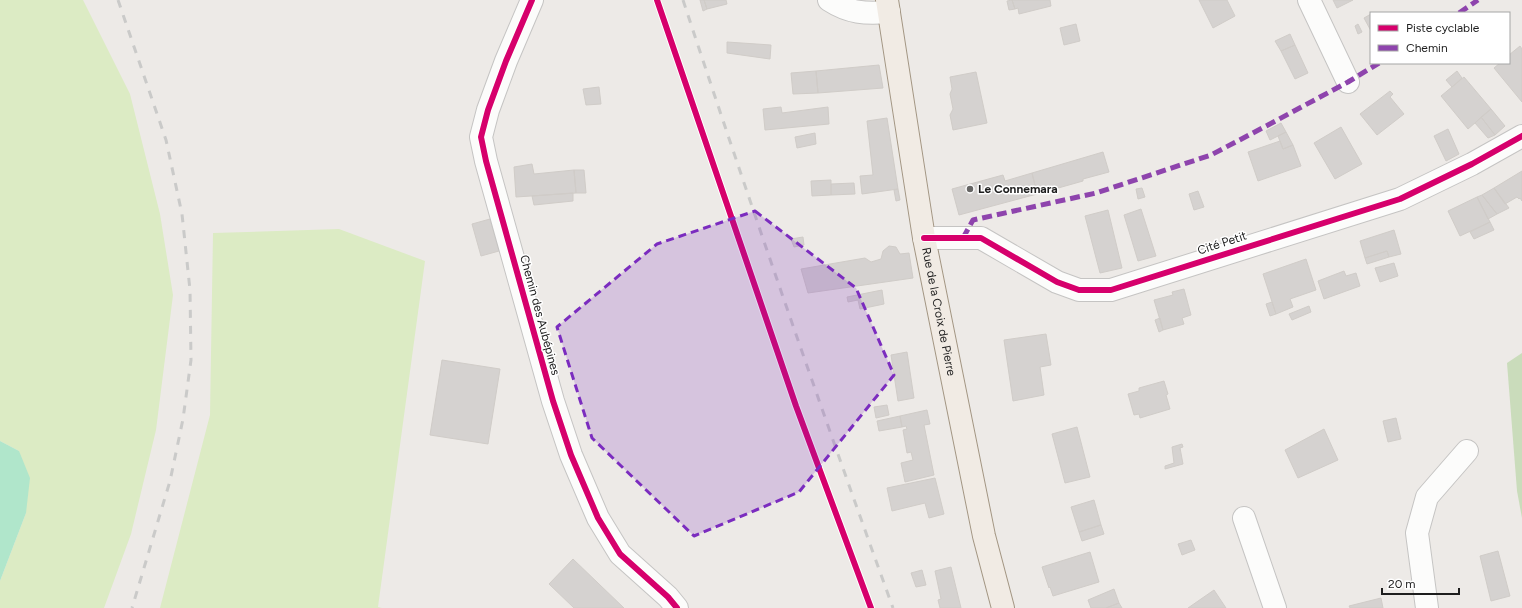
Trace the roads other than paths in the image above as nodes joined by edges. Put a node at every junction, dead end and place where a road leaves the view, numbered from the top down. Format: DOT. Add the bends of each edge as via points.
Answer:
graph roads {
  1 [pos="532,0"];
  2 [pos="829,0"];
  3 [pos="1309,0"];
  4 [pos="888,6"];
  5 [pos="1348,82"];
  6 [pos="1522,136"];
  7 [pos="924,238"];
  8 [pos="1467,451"];
  9 [pos="1244,518"];
  10 [pos="677,608"];
  11 [pos="1003,608"];
  12 [pos="1275,608"];
  13 [pos="1427,608"];
  1 -- 10 [label="street, Chemin des Aubépines" via="488,110 481,137 486,161 553,401 571,456 598,518 620,554"];
  2 -- 4 [label="street" via="840,7 859,13"];
  3 -- 5 [label="street"];
  4 -- 7 [label="main road, Rue de la Croix de Pierre"];
  6 -- 7 [label="street, Cité Petit" via="1400,199 1111,290 1079,290 1057,282 981,238"];
  7 -- 11 [label="main road, Rue de la Croix de Pierre" via="984,536"];
  8 -- 13 [label="street" via="1427,497 1418,533"];
  9 -- 12 [label="street"];
}
